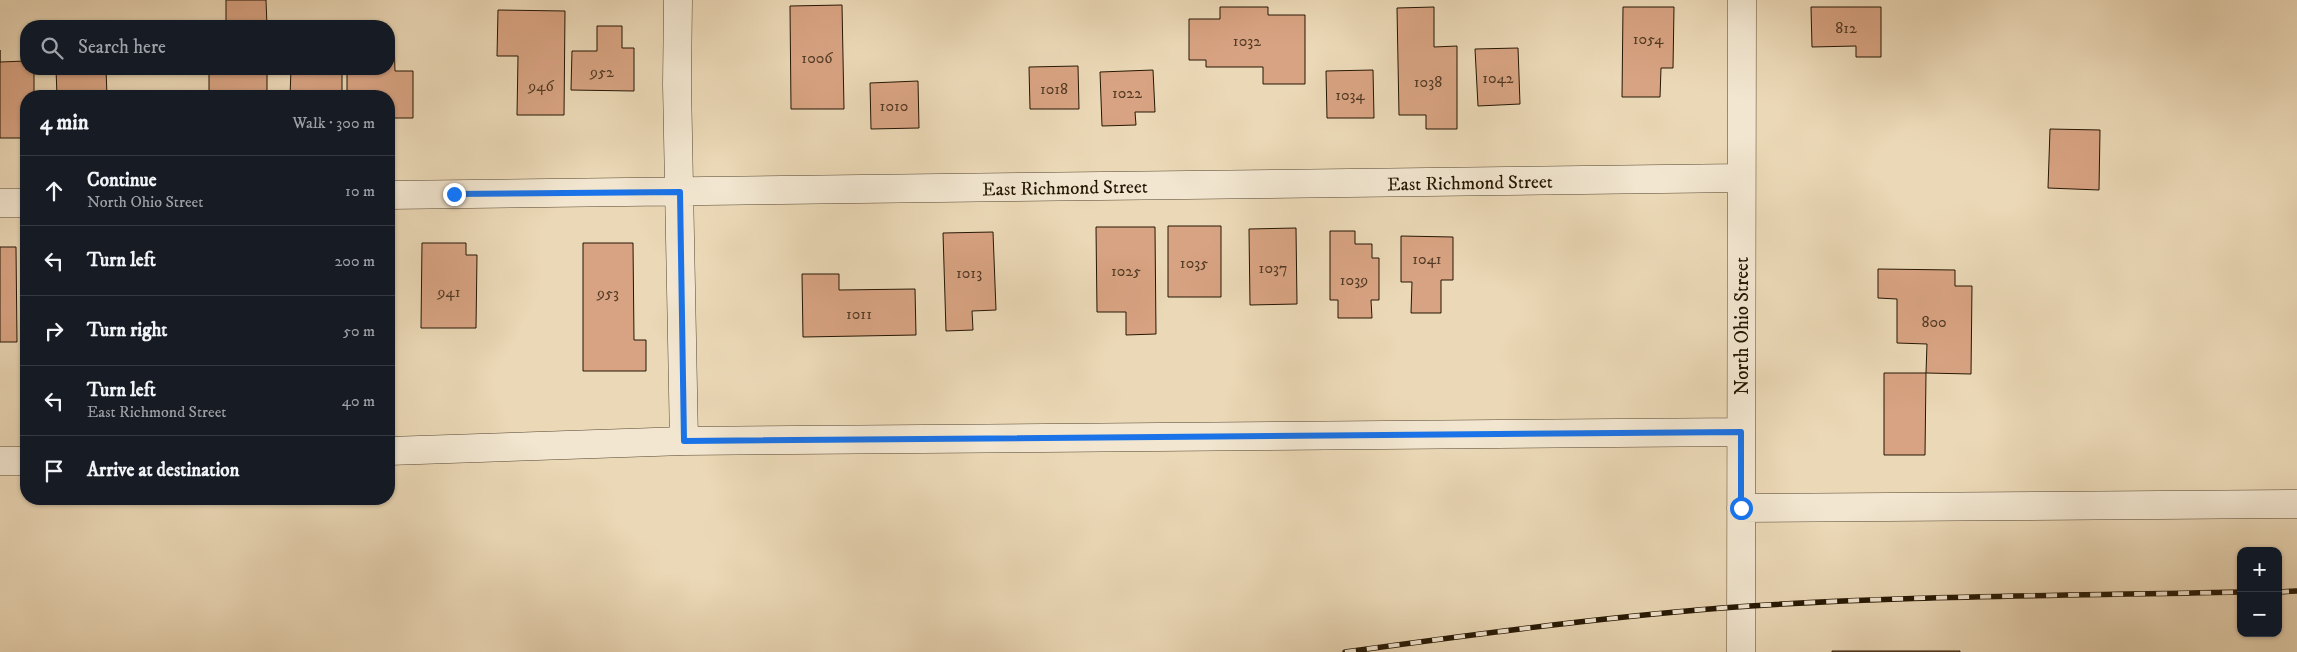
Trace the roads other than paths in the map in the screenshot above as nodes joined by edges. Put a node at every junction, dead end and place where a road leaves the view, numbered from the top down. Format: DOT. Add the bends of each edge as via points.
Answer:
graph roads {
  1 [pos="678,0"];
  2 [pos="1742,0"];
  3 [pos="1742,178"];
  4 [pos="680,192"];
  5 [pos="395,195"];
  6 [pos="0,203"];
  7 [pos="20,203"];
  8 [pos="1741,432"];
  9 [pos="684,441"];
  10 [pos="395,451"];
  11 [pos="0,461"];
  12 [pos="20,461"];
  13 [pos="2297,504"];
  14 [pos="1741,508"];
  15 [pos="1741,652"];
  1 -- 4 [label="street"];
  2 -- 3 [label="street, North Ohio Street"];
  3 -- 4 [label="street, East Richmond Street"];
  3 -- 8 [label="street, North Ohio Street"];
  4 -- 5 [label="street, East Richmond Street"];
  4 -- 9 [label="street"];
  6 -- 7 [label="street"];
  8 -- 9 [label="street"];
  8 -- 14 [label="street, North Ohio Street"];
  9 -- 10 [label="street"];
  11 -- 12 [label="street"];
  13 -- 14 [label="street"];
  14 -- 15 [label="street, North Ohio Street"];
}
